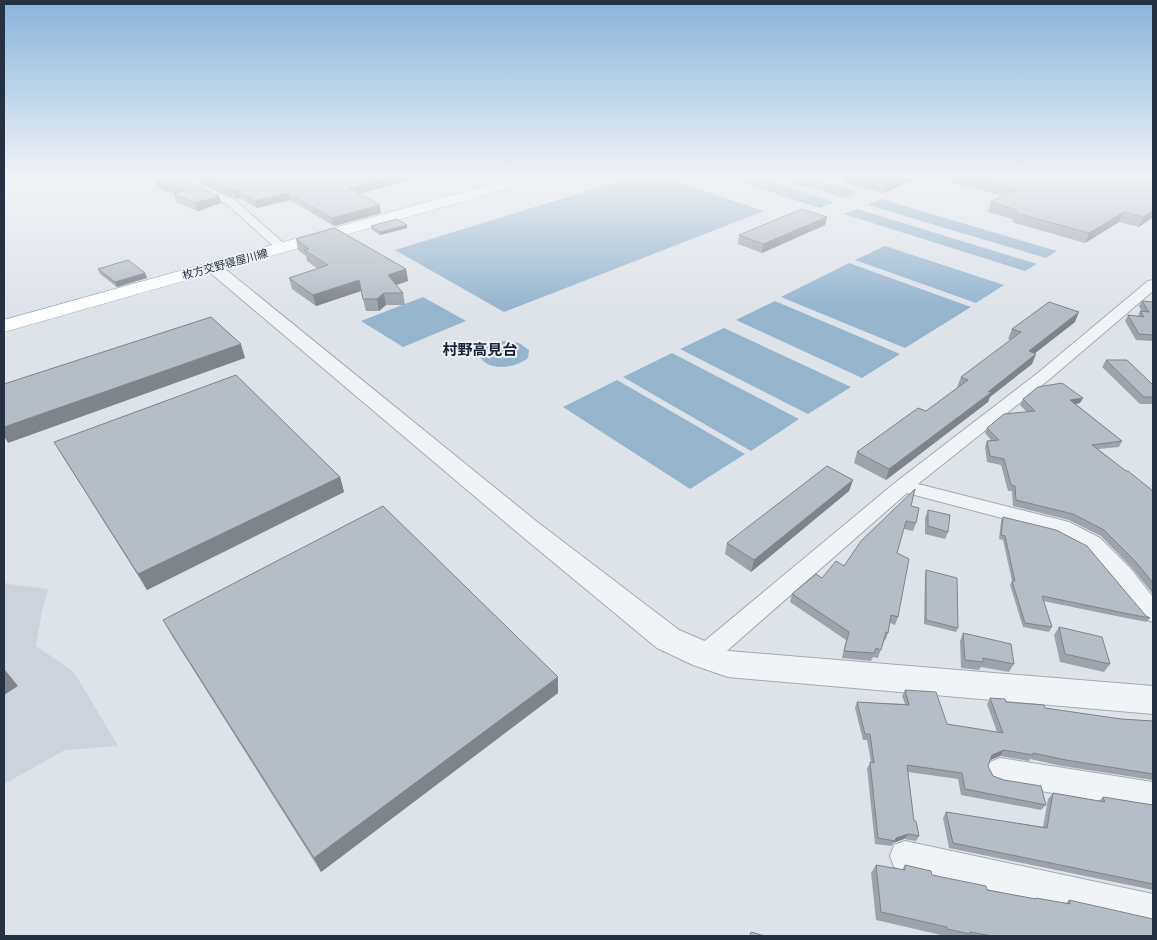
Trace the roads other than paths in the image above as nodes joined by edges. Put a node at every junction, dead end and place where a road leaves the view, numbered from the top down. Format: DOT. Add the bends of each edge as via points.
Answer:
graph roads {
  1 [pos="252,221"];
  2 [pos="378,221"];
  3 [pos="283,248"];
  4 [pos="214,266"];
  5 [pos="1153,284"];
  6 [pos="4,326"];
  7 [pos="903,486"];
  8 [pos="1153,613"];
  9 [pos="704,656"];
  10 [pos="1153,700"];
  11 [pos="1000,771"];
  12 [pos="1153,796"];
  13 [pos="905,856"];
  14 [pos="1153,910"];
  1 -- 3 [label="street"];
  2 -- 3 [label="main road, 枚方交野寝屋川線"];
  3 -- 4 [label="main road, 枚方交野寝屋川線"];
  4 -- 6 [label="main road, 枚方交野寝屋川線"];
  4 -- 9 [label="street" via="668,639"];
  5 -- 7 [label="street" via="1045,375"];
  7 -- 8 [label="street" via="1062,527 1093,543"];
  7 -- 9 [label="street"];
  9 -- 10 [label="street" via="728,664"];
  11 -- 12 [label="street"];
  13 -- 14 [label="street"];
}
